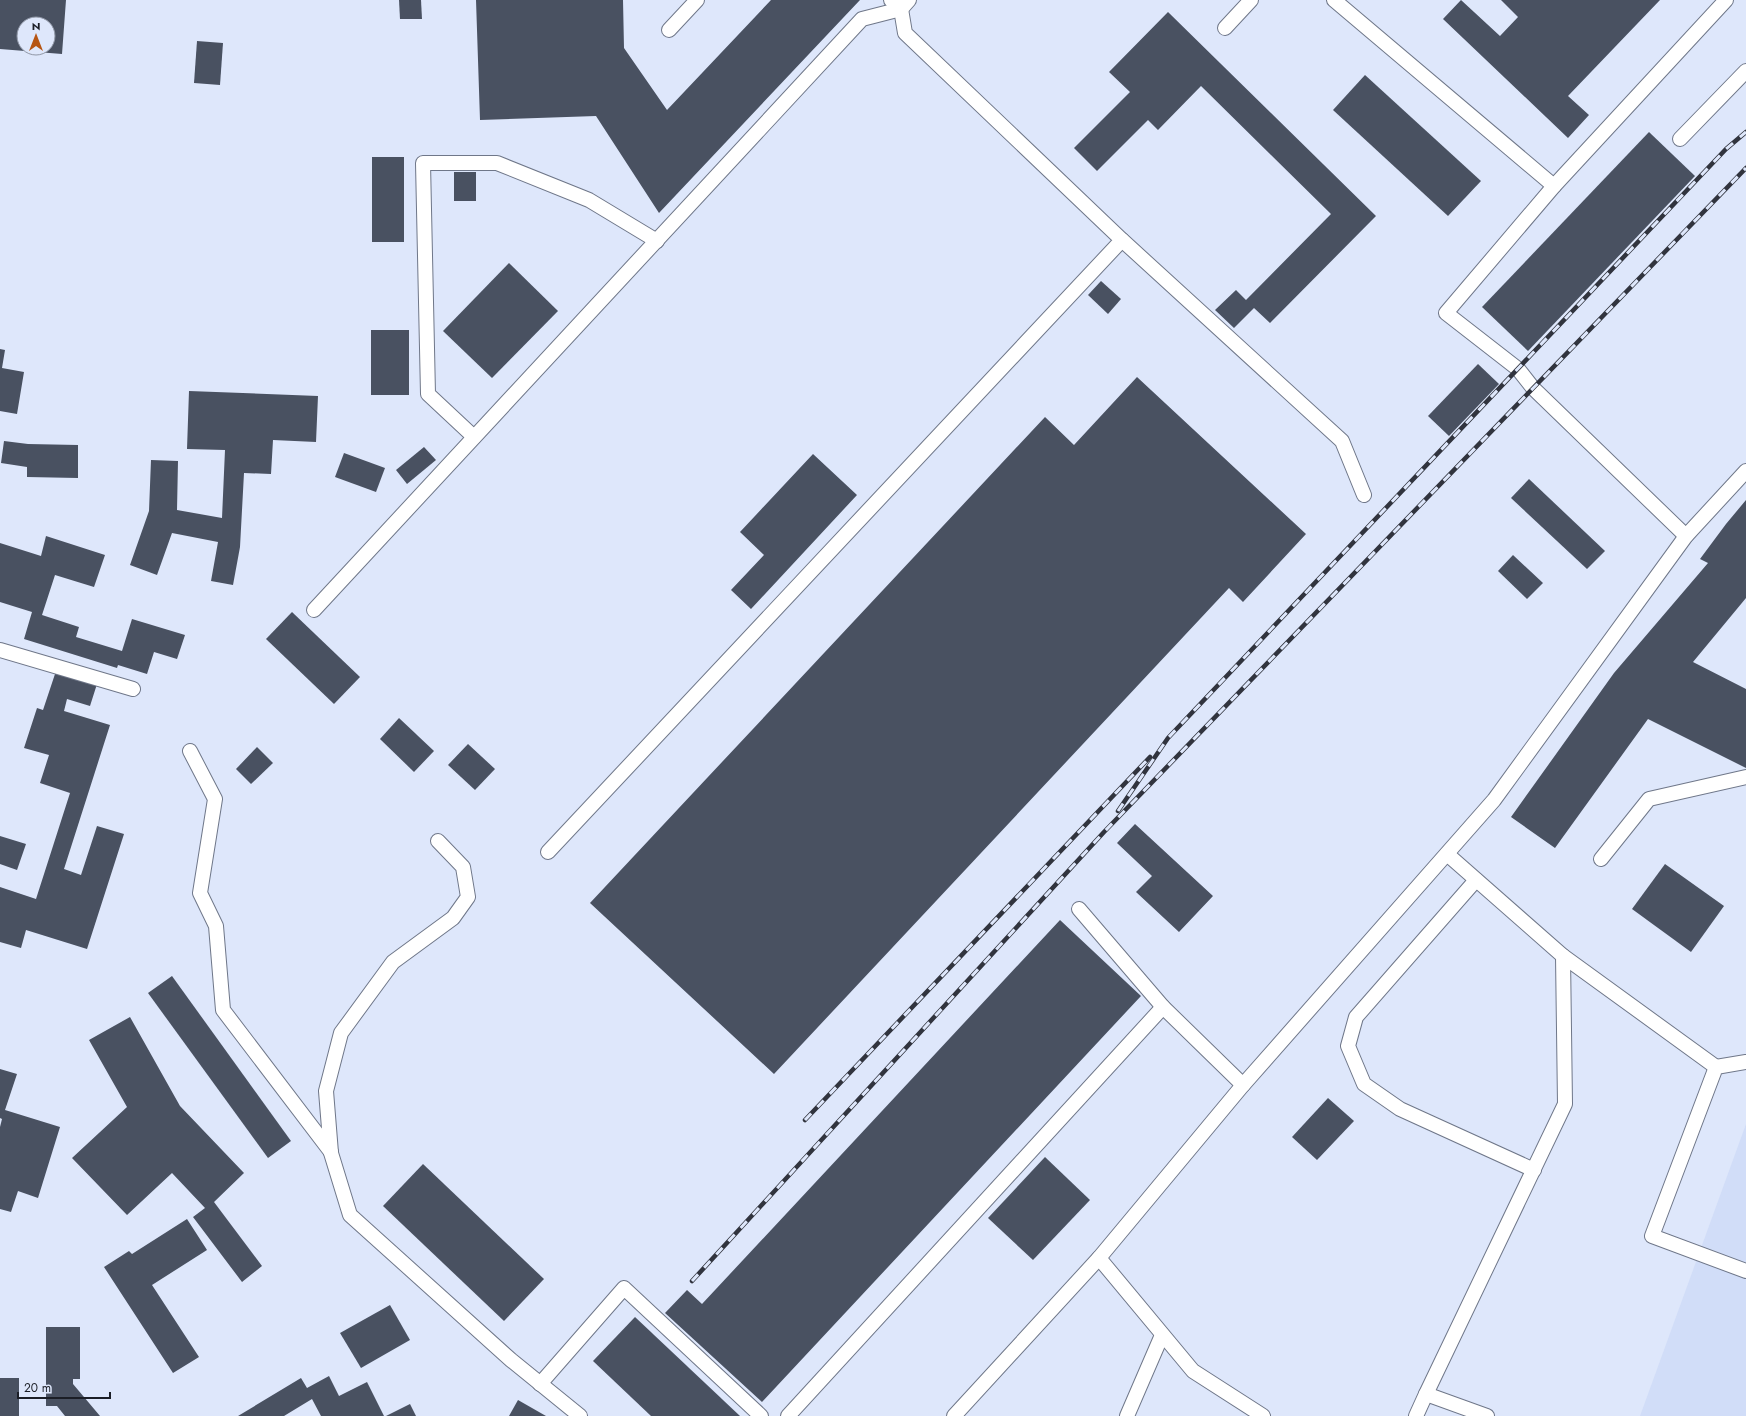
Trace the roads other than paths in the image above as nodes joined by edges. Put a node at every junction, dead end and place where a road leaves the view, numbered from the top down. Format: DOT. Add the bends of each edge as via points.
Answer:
graph roads {
  1 [pos="698,0"];
  2 [pos="1251,0"];
  3 [pos="1334,0"];
  4 [pos="1726,0"];
  5 [pos="900,3"];
  6 [pos="1225,28"];
  7 [pos="669,30"];
  8 [pos="1746,71"];
  9 [pos="1680,139"];
  10 [pos="1554,186"];
  11 [pos="1122,240"];
  12 [pos="657,241"];
  13 [pos="474,438"];
  14 [pos="1746,471"];
  15 [pos="1364,494"];
  16 [pos="1686,536"];
  17 [pos="314,610"];
  18 [pos="0,650"];
  19 [pos="133,689"];
  20 [pos="190,751"];
  21 [pos="1746,777"];
  22 [pos="438,841"];
  23 [pos="548,852"];
  24 [pos="1447,854"];
  25 [pos="1601,859"];
  26 [pos="1476,880"];
  27 [pos="1079,909"];
  28 [pos="1563,956"];
  29 [pos="1163,1007"];
  30 [pos="1746,1062"];
  31 [pos="1716,1067"];
  32 [pos="1243,1084"];
  33 [pos="331,1153"];
  34 [pos="1534,1170"];
  35 [pos="1098,1258"];
  36 [pos="1746,1271"];
  37 [pos="1162,1335"];
  38 [pos="540,1384"];
  39 [pos="1426,1394"];
  40 [pos="580,1416"];
  41 [pos="761,1416"];
  42 [pos="788,1416"];
  43 [pos="954,1416"];
  44 [pos="1127,1416"];
  45 [pos="1263,1416"];
  46 [pos="1416,1416"];
  47 [pos="1487,1416"];
  1 -- 7 [label="lane"];
  2 -- 6 [label="lane"];
  3 -- 10 [label="lane"];
  4 -- 10 [label="lane"];
  5 -- 11 [label="lane" via="905,34"];
  5 -- 12 [label="lane" via="862,19"];
  8 -- 9 [label="lane"];
  10 -- 16 [label="lane" via="1446,313 1518,369 1533,388"];
  11 -- 15 [label="lane" via="1342,441"];
  11 -- 23 [label="lane"];
  12 -- 13 [label="lane"];
  12 -- 13 [label="lane" via="589,200 497,163 424,163 428,394"];
  13 -- 17 [label="lane"];
  14 -- 16 [label="lane"];
  16 -- 24 [label="lane" via="1494,800"];
  18 -- 19 [label="lane"];
  20 -- 33 [label="lane" via="215,799 200,893 216,926 223,1010"];
  21 -- 25 [label="lane" via="1648,799"];
  22 -- 33 [label="lane" via="463,867 468,896 452,918 393,962 341,1033 326,1091"];
  24 -- 26 [label="lane"];
  24 -- 32 [label="lane"];
  26 -- 28 [label="lane"];
  26 -- 34 [label="lane" via="1356,1017 1348,1046 1364,1084 1400,1109"];
  27 -- 29 [label="lane"];
  28 -- 31 [label="lane"];
  28 -- 34 [label="lane" via="1565,1104"];
  29 -- 32 [label="lane"];
  29 -- 42 [label="lane"];
  30 -- 31 [label="lane"];
  31 -- 36 [label="lane" via="1652,1236"];
  32 -- 35 [label="lane"];
  33 -- 38 [label="lane" via="350,1215"];
  34 -- 39 [label="lane"];
  35 -- 37 [label="lane"];
  35 -- 43 [label="lane"];
  37 -- 44 [label="lane"];
  37 -- 45 [label="lane" via="1193,1371"];
  38 -- 40 [label="lane"];
  38 -- 41 [label="lane" via="624,1288"];
  39 -- 46 [label="lane"];
  39 -- 47 [label="lane"];
}
